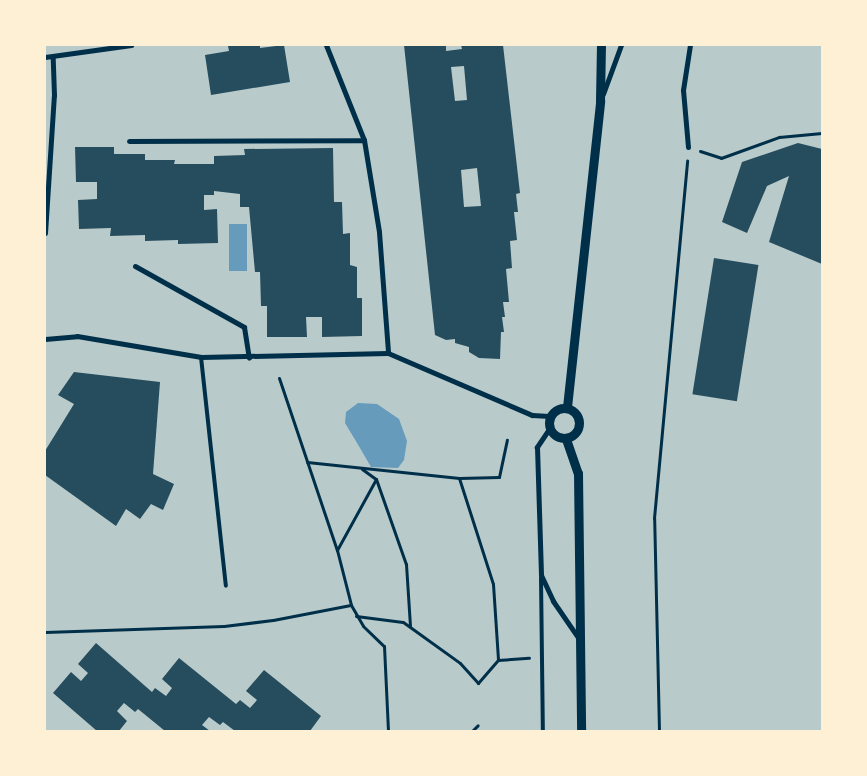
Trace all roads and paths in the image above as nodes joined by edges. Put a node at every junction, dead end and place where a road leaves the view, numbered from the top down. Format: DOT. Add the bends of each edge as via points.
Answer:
graph roads {
  1 [pos="131,45"];
  2 [pos="326,45"];
  3 [pos="601,45"];
  4 [pos="621,45"];
  5 [pos="690,45"];
  6 [pos="45,57"];
  7 [pos="53,57"];
  8 [pos="600,101"];
  9 [pos="822,133"];
  10 [pos="129,140"];
  11 [pos="364,140"];
  12 [pos="688,147"];
  13 [pos="46,214"];
  14 [pos="45,233"];
  15 [pos="135,266"];
  16 [pos="45,339"];
  17 [pos="388,353"];
  18 [pos="201,357"];
  19 [pos="249,358"];
  20 [pos="279,378"];
  21 [pos="567,407"];
  22 [pos="549,416"];
  23 [pos="549,429"];
  24 [pos="566,439"];
  25 [pos="507,440"];
  26 [pos="308,462"];
  27 [pos="361,467"];
  28 [pos="459,478"];
  29 [pos="376,479"];
  30 [pos="337,550"];
  31 [pos="541,575"];
  32 [pos="226,586"];
  33 [pos="350,605"];
  34 [pos="355,616"];
  35 [pos="410,626"];
  36 [pos="45,632"];
  37 [pos="580,641"];
  38 [pos="542,656"];
  39 [pos="498,660"];
  40 [pos="478,725"];
  41 [pos="388,731"];
  42 [pos="472,731"];
  43 [pos="543,731"];
  44 [pos="580,731"];
  45 [pos="659,731"];
  1 -- 7 [label="street"];
  2 -- 11 [label="street"];
  3 -- 8 [label="street"];
  4 -- 8 [label="street"];
  5 -- 12 [label="street" via="683,90"];
  6 -- 7 [label="street"];
  7 -- 13 [label="street" via="54,95"];
  8 -- 21 [label="street"];
  9 -- 12 [label="path" via="779,137 721,158"];
  10 -- 11 [label="street"];
  11 -- 17 [label="street" via="379,232"];
  12 -- 45 [label="path" via="654,518"];
  13 -- 14 [label="street"];
  15 -- 19 [label="street" via="244,327"];
  16 -- 18 [label="street" via="77,336"];
  17 -- 19 [label="street"];
  17 -- 22 [label="street" via="532,416"];
  18 -- 19 [label="street"];
  18 -- 32 [label="lane"];
  20 -- 26 [label="path"];
  21 -- 22 [label="street" via="556,409"];
  21 -- 24 [label="street" via="576,413 580,423 576,433"];
  22 -- 23 [label="street"];
  23 -- 24 [label="street" via="556,437"];
  23 -- 31 [label="street" via="537,447"];
  24 -- 37 [label="street" via="578,473"];
  25 -- 28 [label="path" via="499,477"];
  26 -- 27 [label="path"];
  26 -- 30 [label="path"];
  27 -- 28 [label="path"];
  27 -- 29 [label="path"];
  28 -- 39 [label="path" via="492,584"];
  29 -- 30 [label="path"];
  29 -- 35 [label="path" via="406,564"];
  30 -- 33 [label="path"];
  31 -- 37 [label="street" via="553,601"];
  31 -- 38 [label="lane"];
  33 -- 34 [label="path"];
  33 -- 36 [label="path" via="224,626"];
  34 -- 35 [label="path" via="403,622"];
  34 -- 41 [label="path" via="384,646"];
  35 -- 39 [label="path" via="460,663 478,683"];
  37 -- 44 [label="street"];
  38 -- 39 [label="path"];
  38 -- 43 [label="lane"];
  40 -- 42 [label="path"];
}
